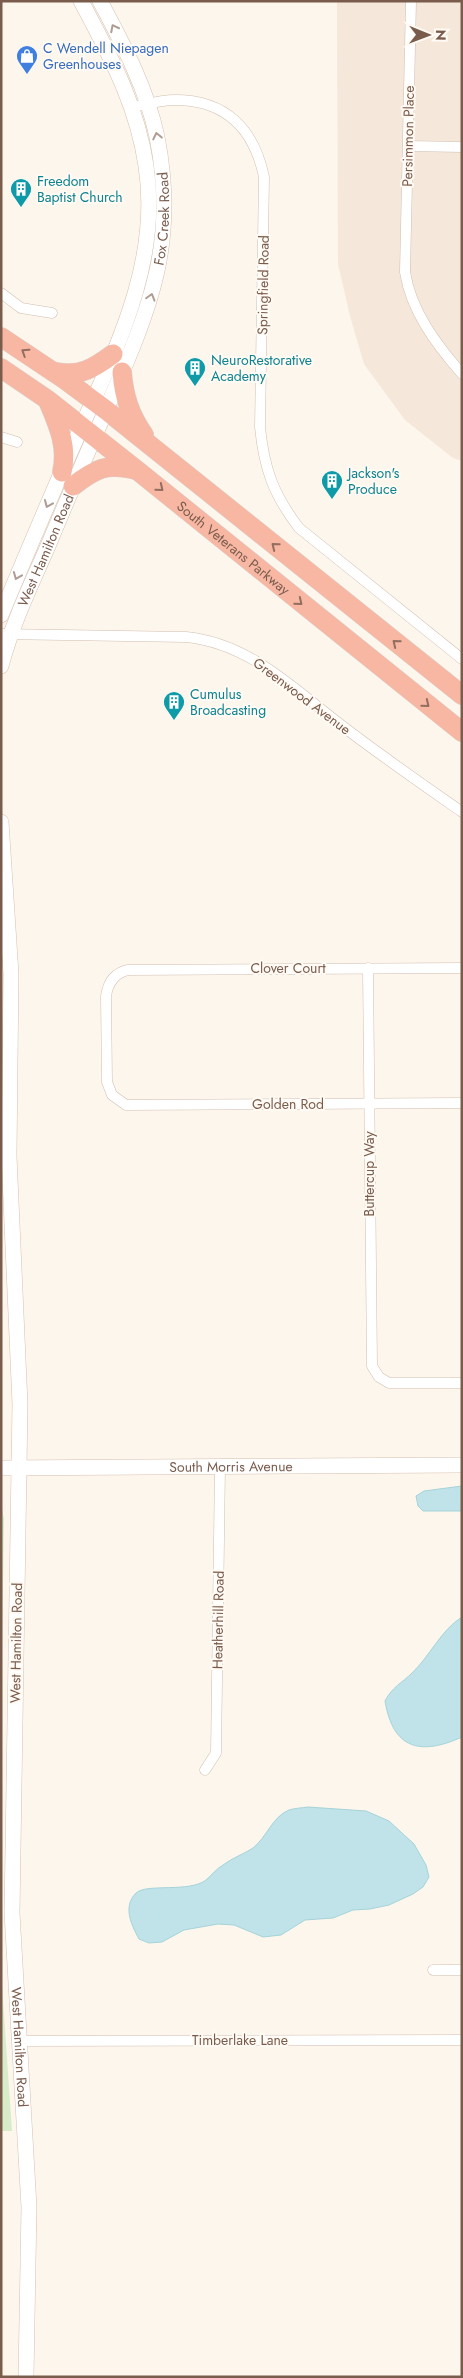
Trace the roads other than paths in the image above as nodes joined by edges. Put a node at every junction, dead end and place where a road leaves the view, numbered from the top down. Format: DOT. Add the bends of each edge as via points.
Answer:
graph roads {
  1 [pos="81,1"];
  2 [pos="100,1"];
  3 [pos="411,1"];
  4 [pos="148,104"];
  5 [pos="133,107"];
  6 [pos="408,146"];
  7 [pos="462,147"];
  8 [pos="1,293"];
  9 [pos="52,313"];
  10 [pos="1,337"];
  11 [pos="113,354"];
  12 [pos="1,368"];
  13 [pos="54,372"];
  14 [pos="122,372"];
  15 [pos="462,374"];
  16 [pos="48,400"];
  17 [pos="99,406"];
  18 [pos="88,432"];
  19 [pos="1,437"];
  20 [pos="17,442"];
  21 [pos="154,448"];
  22 [pos="138,471"];
  23 [pos="68,479"];
  24 [pos="1,615"];
  25 [pos="6,634"];
  26 [pos="462,659"];
  27 [pos="1,666"];
  28 [pos="462,695"];
  29 [pos="462,732"];
  30 [pos="462,812"];
  31 [pos="1,822"];
  32 [pos="3,904"];
  33 [pos="368,968"];
  34 [pos="462,968"];
  35 [pos="116,1099"];
  36 [pos="462,1103"];
  37 [pos="369,1104"];
  38 [pos="462,1383"];
  39 [pos="462,1465"];
  40 [pos="220,1467"];
  41 [pos="1,1468"];
  42 [pos="20,1468"];
  43 [pos="205,1770"];
  44 [pos="433,1970"];
  45 [pos="462,1970"];
  46 [pos="462,2040"];
  47 [pos="19,2041"];
  48 [pos="26,2377"];
  1 -- 5 [label="main road, Fox Creek Road" via="110,54"];
  4 -- 2 [label="main road, Fox Creek Road, one-way"];
  3 -- 6 [label="street, Persimmon Place"];
  4 -- 5 [label="street, Springfield Road"];
  14 -- 4 [label="main road, Fox Creek Road, one-way" via="152,298 162,244 164,184 157,136"];
  4 -- 26 [label="street, Springfield Road" via="176,100 209,105 222,111 245,130 261,164 264,201 260,427 263,455 282,506 299,528"];
  5 -- 11 [label="main road, Fox Creek Road" via="147,167 148,233 139,284"];
  6 -- 7 [label="street"];
  6 -- 15 [label="street, Persimmon Place" via="405,272 412,303"];
  8 -- 9 [label="street" via="21,308"];
  13 -- 10 [label="highway, South Veterans Parkway, one-way"];
  11 -- 13 [label="highway" via="78,374"];
  11 -- 17 [label="main road, Fox Creek Road"];
  12 -- 16 [label="highway, South Veterans Parkway"];
  13 -- 17 [label="highway, South Veterans Parkway"];
  14 -- 17 [label="main road, Fox Creek Road"];
  14 -- 21 [label="highway" via="127,405 134,421"];
  16 -- 18 [label="highway, South Veterans Parkway"];
  16 -- 23 [label="highway" via="64,446"];
  17 -- 18 [label="main road, Fox Creek Road"];
  17 -- 21 [label="highway, South Veterans Parkway"];
  18 -- 22 [label="highway, South Veterans Parkway"];
  18 -- 23 [label="main road, West Hamilton Road"];
  19 -- 20 [label="street"];
  28 -- 21 [label="highway, South Veterans Parkway, one-way"];
  22 -- 23 [label="highway" via="107,466"];
  22 -- 29 [label="highway, South Veterans Parkway, one-way"];
  23 -- 24 [label="main road, West Hamilton Road, one-way"];
  23 -- 25 [label="main road, West Hamilton Road"];
  25 -- 27 [label="main road, West Hamilton Road"];
  25 -- 30 [label="street, Greenwood Avenue" via="186,637 230,647 254,658"];
  31 -- 32 [label="main road, West Hamilton Road" via="5,858"];
  32 -- 42 [label="main road, West Hamilton Road" via="11,974 9,1172 18,1339"];
  33 -- 34 [label="street, Clover Court"];
  33 -- 35 [label="street, Clover Court" via="128,970 115,976 107,988 106,1005 107,1082"];
  33 -- 37 [label="street, Buttercup Way"];
  35 -- 37 [label="street, Golden Rod" via="130,1105"];
  36 -- 37 [label="street, Golden Rod"];
  37 -- 38 [label="street, Buttercup Way" via="371,1361 374,1371 394,1384"];
  39 -- 40 [label="main road, South Morris Avenue"];
  40 -- 42 [label="main road, South Morris Avenue"];
  40 -- 43 [label="street, Heatherhill Road" via="216,1754"];
  41 -- 42 [label="main road, South Morris Avenue"];
  42 -- 47 [label="main road, West Hamilton Road" via="12,1913"];
  44 -- 45 [label="street"];
  46 -- 47 [label="street, Timberlake Lane"];
  47 -- 48 [label="main road, West Hamilton Road" via="29,2207"];
}
